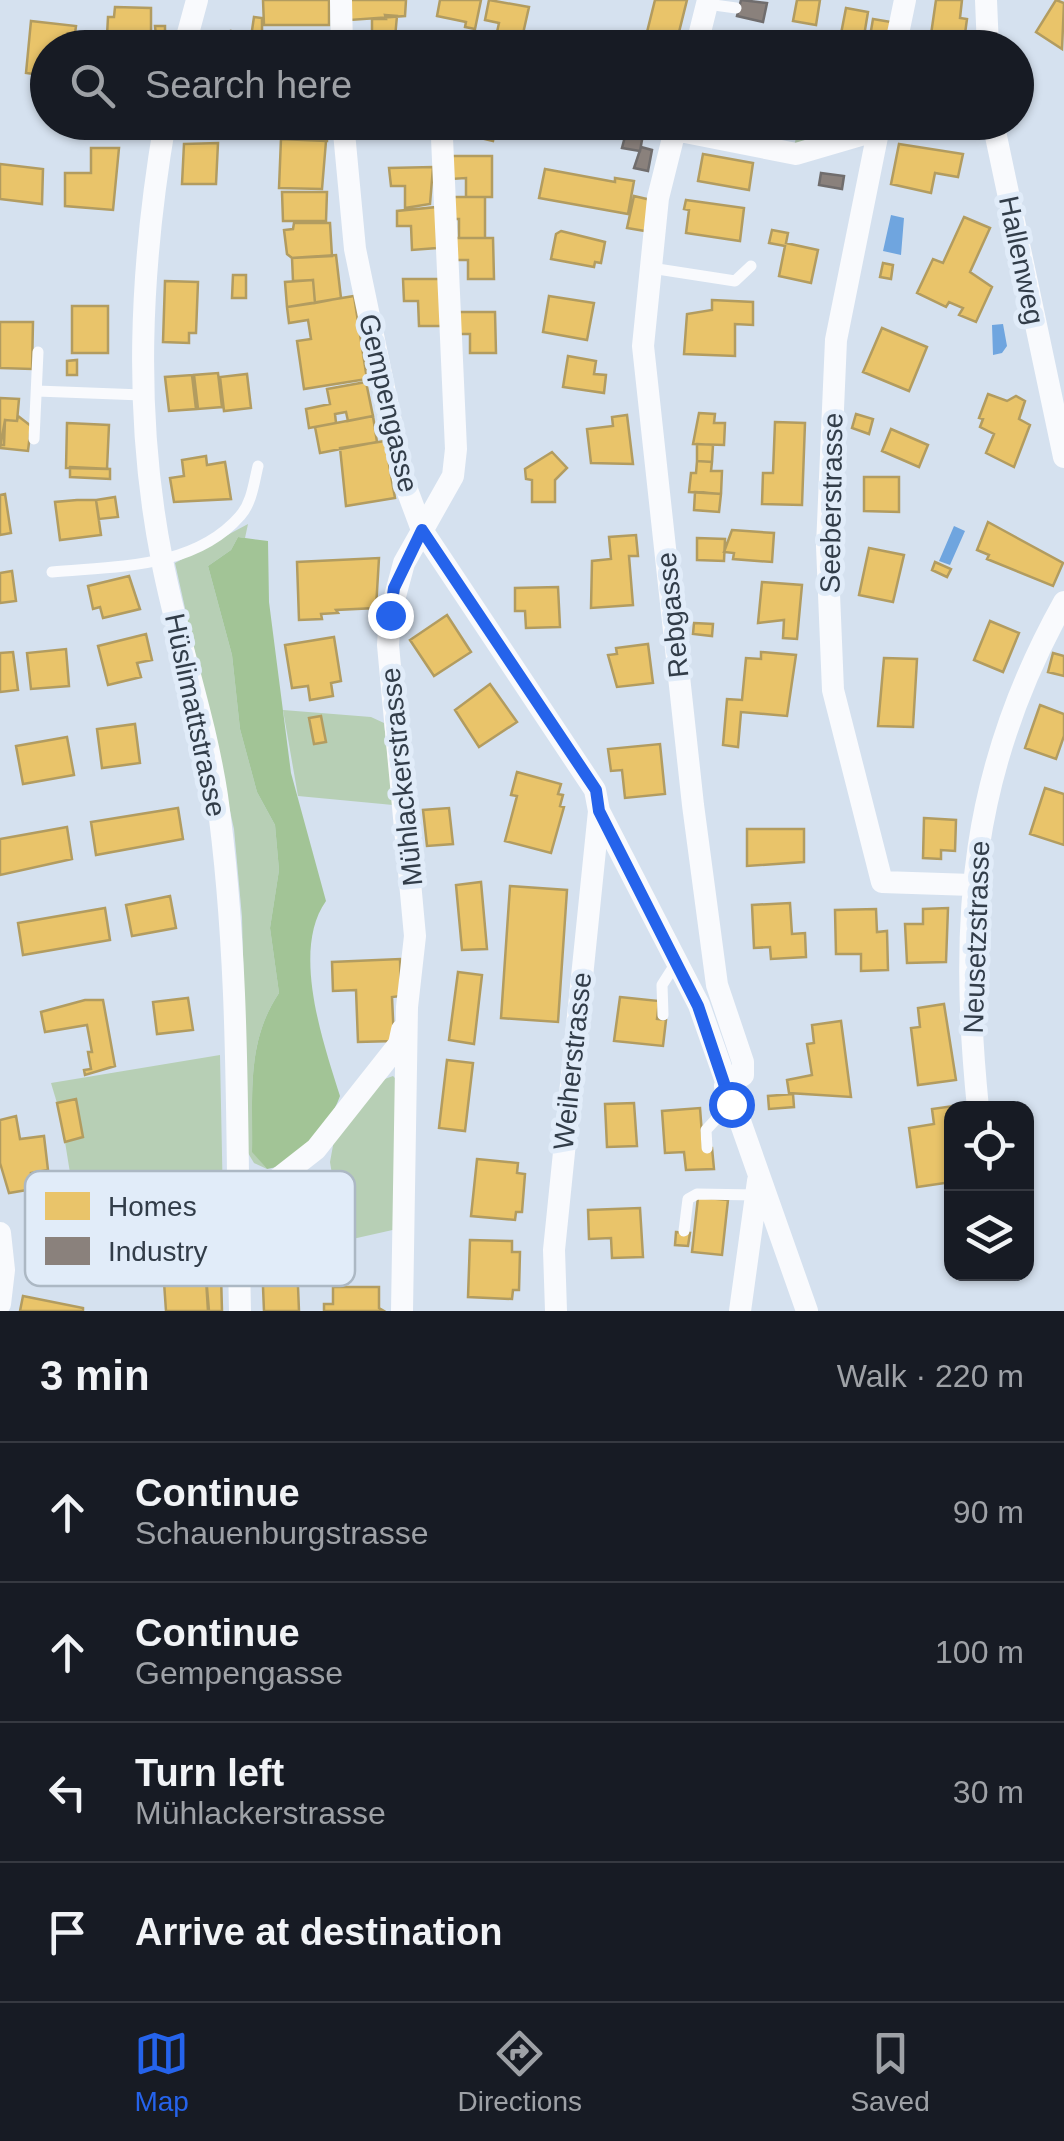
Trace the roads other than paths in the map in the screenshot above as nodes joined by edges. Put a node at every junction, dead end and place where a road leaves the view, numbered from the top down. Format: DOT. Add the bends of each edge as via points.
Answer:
graph roads {
  1 [pos="197,0"];
  2 [pos="341,0"];
  3 [pos="905,0"];
  4 [pos="986,0"];
  5 [pos="708,2"];
  6 [pos="736,8"];
  7 [pos="189,30"];
  8 [pos="342,30"];
  9 [pos="701,30"];
  10 [pos="899,30"];
  11 [pos="987,30"];
  12 [pos="162,140"];
  13 [pos="345,140"];
  14 [pos="442,140"];
  15 [pos="672,140"];
  16 [pos="736,140"];
  17 [pos="838,140"];
  18 [pos="876,140"];
  19 [pos="997,140"];
  20 [pos="751,266"];
  21 [pos="651,268"];
  22 [pos="38,352"];
  23 [pos="37,391"];
  24 [pos="142,396"];
  25 [pos="34,439"];
  26 [pos="1064,457"];
  27 [pos="258,466"];
  28 [pos="422,530"];
  29 [pos="162,562"];
  30 [pos="52,572"];
  31 [pos="1064,602"];
  32 [pos="599,811"];
  33 [pos="972,885"];
  34 [pos="678,961"];
  35 [pos="407,1006"];
  36 [pos="664,1015"];
  37 [pos="728,1095"];
  38 [pos="977,1101"];
  39 [pos="707,1148"];
  40 [pos="238,1171"];
  41 [pos="288,1171"];
  42 [pos="757,1187"];
  43 [pos="684,1231"];
  44 [pos="0,1233"];
  45 [pos="240,1286"];
  46 [pos="0,1304"];
  47 [pos="240,1311"];
  48 [pos="402,1311"];
  49 [pos="556,1311"];
  50 [pos="740,1311"];
  51 [pos="807,1311"];
  1 -- 7 [label="street"];
  2 -- 8 [label="street"];
  3 -- 10 [label="street"];
  4 -- 11 [label="street"];
  5 -- 6 [label="lane"];
  5 -- 9 [label="street"];
  12 -- 24 [label="street, Hüslimattstrasse" via="149,231"];
  13 -- 28 [label="street, Gempengasse" via="355,249 403,479"];
  14 -- 28 [label="street, Mühlackerstrasse" via="456,449 452,476"];
  15 -- 21 [label="street, Rebgasse"];
  16 -- 17 [label="street, Rebgasse" via="796,154"];
  18 -- 33 [label="street, Seeberstrasse" via="836,340 827,546 833,690 882,882"];
  19 -- 26 [label="street, Hallenweg"];
  20 -- 21 [label="lane" via="735,280"];
  21 -- 37 [label="street, Rebgasse" via="643,346 692,805 717,985 744,1062"];
  22 -- 23 [label="lane"];
  23 -- 24 [label="lane"];
  23 -- 25 [label="lane"];
  24 -- 29 [label="street, Hüslimattstrasse"];
  27 -- 29 [label="lane" via="240,517"];
  28 -- 32 [label="street, Gempengasse" via="596,790"];
  28 -- 35 [label="street, Mühlackerstrasse" via="394,588 388,644 414,920"];
  29 -- 30 [label="lane"];
  29 -- 40 [label="street, Hüslimattstrasse" via="201,711 227,874"];
  31 -- 33 [label="street, Neusetzstrasse" via="1027,668 1000,738"];
  32 -- 34 [label="street, Gempengasse"];
  32 -- 49 [label="street, Weiherstrasse" via="560,1178"];
  33 -- 38 [label="street, Neusetzstrasse" via="970,1034"];
  34 -- 36 [label="lane" via="662,986"];
  34 -- 37 [label="street, Gempengasse"];
  35 -- 41 [label="street" via="399,1044 316,1149"];
  35 -- 48 [label="street, Mühlackerstrasse"];
  37 -- 39 [label="lane" via="706,1130"];
  37 -- 42 [label="street, Gempengasse"];
  42 -- 43 [label="lane" via="688,1199"];
  42 -- 50 [label="street"];
  42 -- 51 [label="street, Gempengasse"];
  44 -- 46 [label="street"];
  45 -- 47 [label="street, Hüslimattstrasse"];
}
